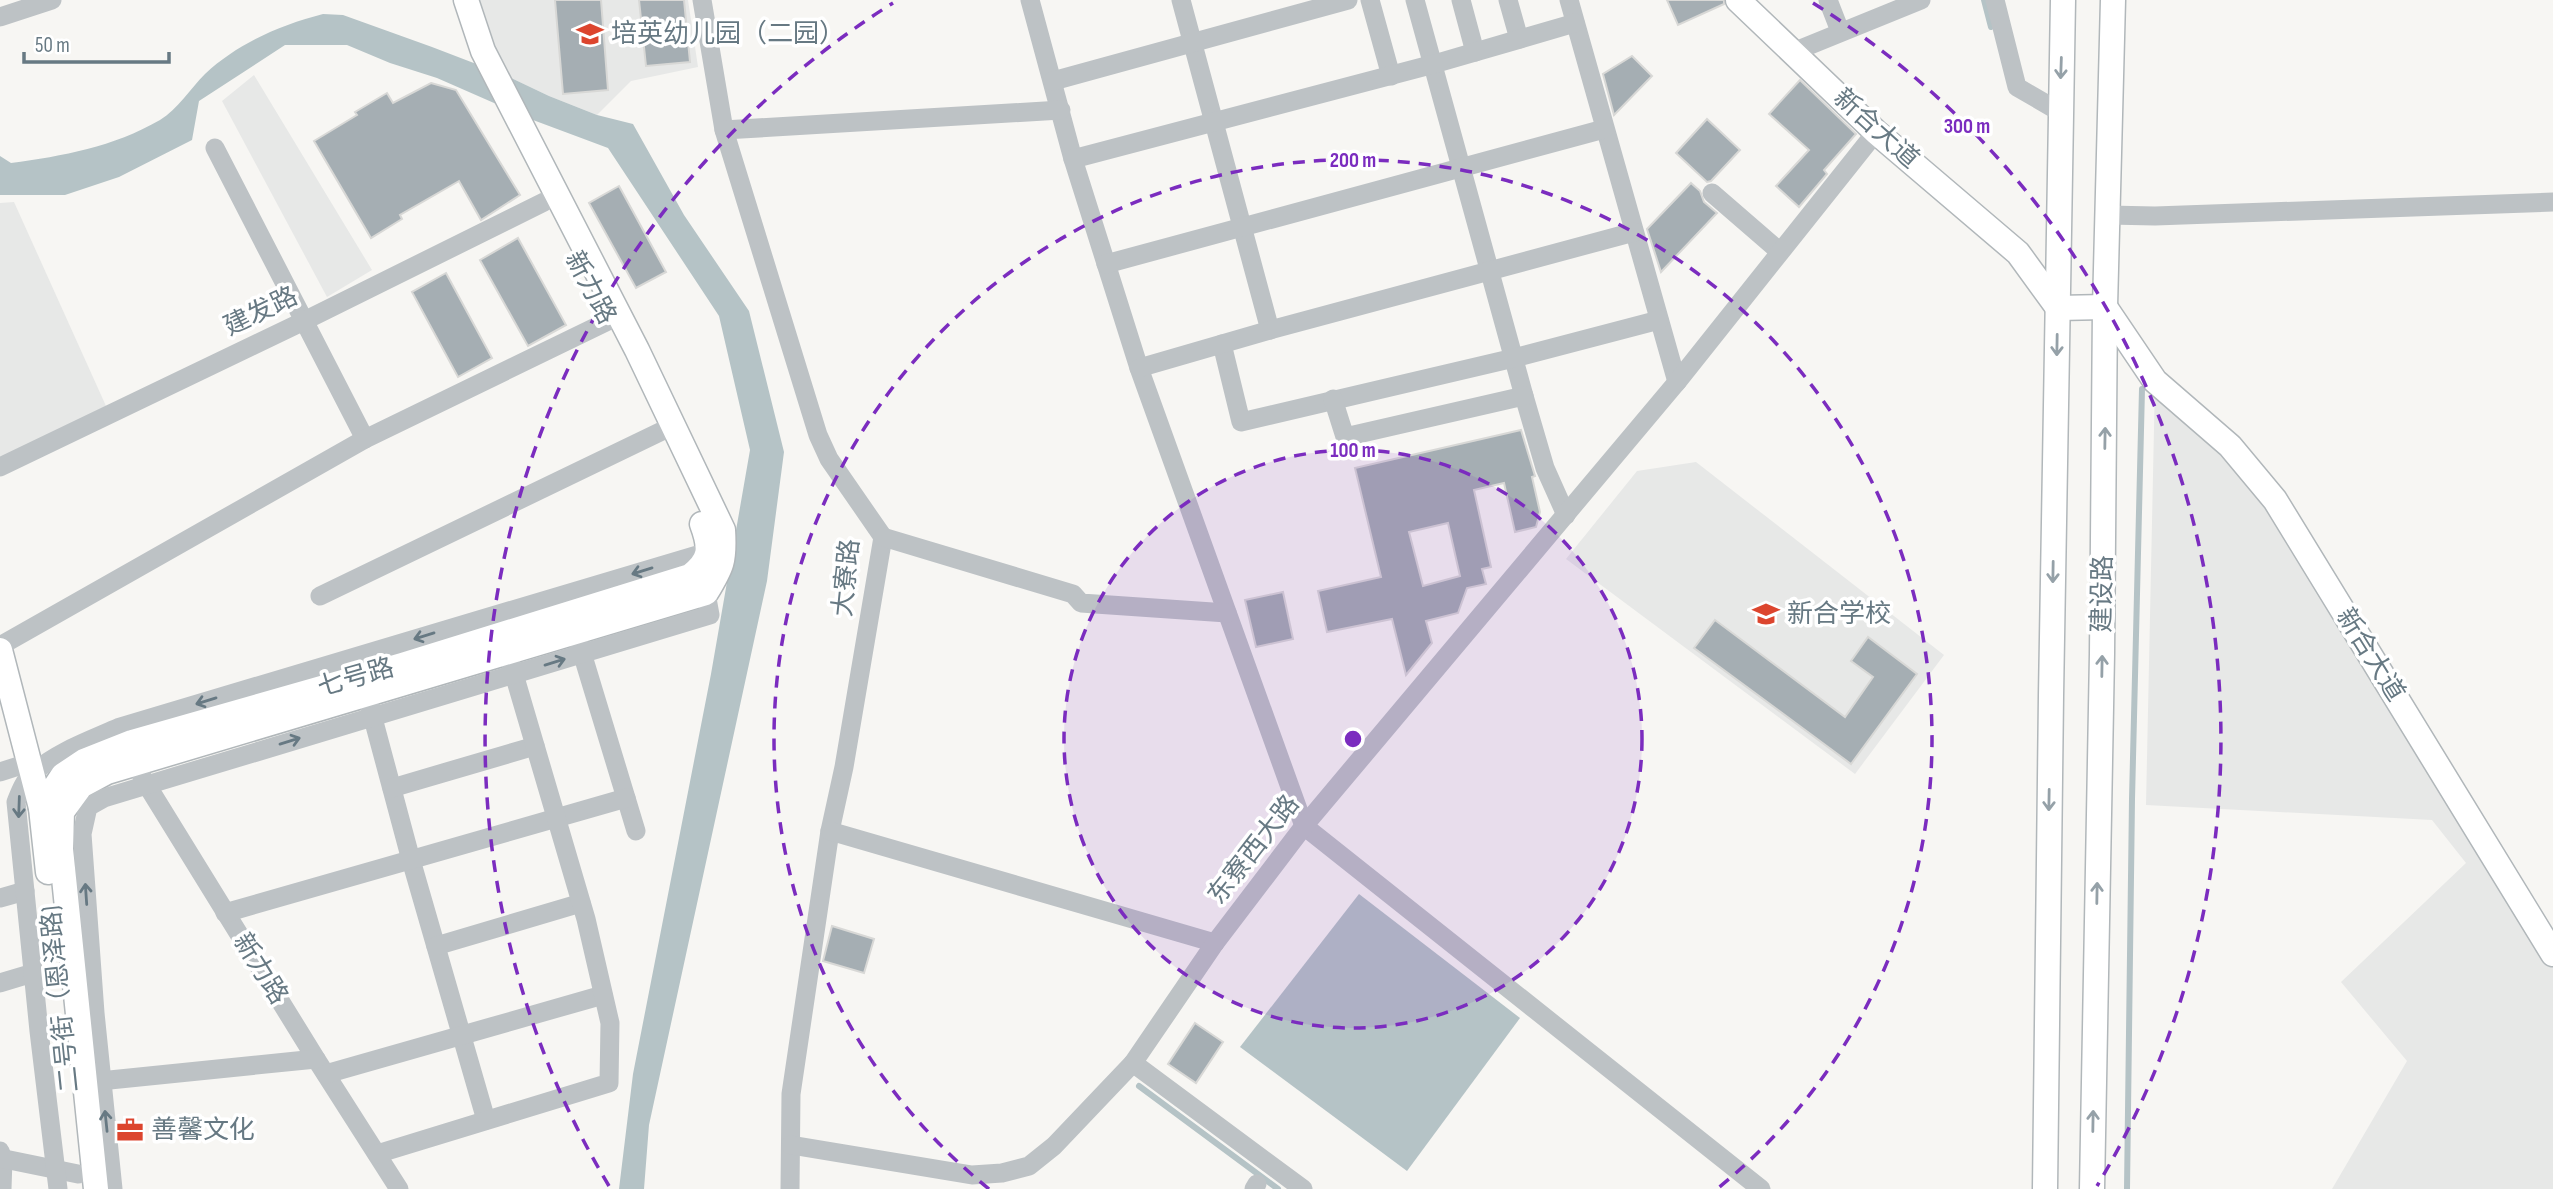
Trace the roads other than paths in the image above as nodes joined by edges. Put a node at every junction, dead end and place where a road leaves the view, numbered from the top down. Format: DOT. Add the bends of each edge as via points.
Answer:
graph roads {
  1 [pos="52,0"];
  2 [pos="449,0"];
  3 [pos="466,0"];
  4 [pos="702,0"];
  5 [pos="1030,0"];
  6 [pos="1181,0"];
  7 [pos="1348,0"];
  8 [pos="1370,0"];
  9 [pos="1415,0"];
  10 [pos="1461,0"];
  11 [pos="1508,0"];
  12 [pos="1569,0"];
  13 [pos="1738,0"];
  14 [pos="1828,0"];
  15 [pos="1921,0"];
  16 [pos="1995,0"];
  17 [pos="2063,0"];
  18 [pos="2113,0"];
  19 [pos="1876,8"];
  20 [pos="0,18"];
  21 [pos="1575,23"];
  22 [pos="1840,31"];
  23 [pos="1519,39"];
  24 [pos="1193,42"];
  25 [pos="473,47"];
  26 [pos="1475,52"];
  27 [pos="1793,52"];
  28 [pos="1434,64"];
  29 [pos="1391,76"];
  30 [pos="1053,81"];
  31 [pos="1061,110"];
  32 [pos="2060,112"];
  33 [pos="1215,121"];
  34 [pos="511,123"];
  35 [pos="1604,129"];
  36 [pos="724,130"];
  37 [pos="1876,132"];
  38 [pos="215,148"];
  39 [pos="1073,159"];
  40 [pos="1461,167"];
  41 [pos="1712,193"];
  42 [pos="544,202"];
  43 [pos="2553,202"];
  44 [pos="2108,215"];
  45 [pos="1241,227"];
  46 [pos="1634,232"];
  47 [pos="1779,251"];
  48 [pos="1106,264"];
  49 [pos="1491,272"];
  50 [pos="2105,307"];
  51 [pos="2058,308"];
  52 [pos="1659,320"];
  53 [pos="304,321"];
  54 [pos="608,321"];
  55 [pos="1270,330"];
  56 [pos="1222,344"];
  57 [pos="1514,358"];
  58 [pos="1139,368"];
  59 [pos="1676,382"];
  60 [pos="1524,396"];
  61 [pos="1333,399"];
  62 [pos="662,431"];
  63 [pos="365,439"];
  64 [pos="0,467"];
  65 [pos="702,504"];
  66 [pos="1566,515"];
  67 [pos="883,537"];
  68 [pos="707,552"];
  69 [pos="698,584"];
  70 [pos="320,596"];
  71 [pos="1227,613"];
  72 [pos="579,643"];
  73 [pos="0,648"];
  74 [pos="511,664"];
  75 [pos="370,706"];
  76 [pos="535,746"];
  77 [pos="134,753"];
  78 [pos="30,768"];
  79 [pos="0,772"];
  80 [pos="147,786"];
  81 [pos="392,788"];
  82 [pos="626,798"];
  83 [pos="52,810"];
  84 [pos="556,818"];
  85 [pos="1304,826"];
  86 [pos="636,831"];
  87 [pos="830,831"];
  88 [pos="411,860"];
  89 [pos="25,891"];
  90 [pos="0,898"];
  91 [pos="581,903"];
  92 [pos="225,913"];
  93 [pos="1215,943"];
  94 [pos="436,946"];
  95 [pos="2553,954"];
  96 [pos="33,973"];
  97 [pos="0,983"];
  98 [pos="603,995"];
  99 [pos="462,1035"];
  100 [pos="1133,1062"];
  101 [pos="321,1066"];
  102 [pos="93,1081"];
  103 [pos="486,1120"];
  104 [pos="791,1145"];
  105 [pos="377,1154"];
  106 [pos="1,1156"];
  107 [pos="1002,1181"];
  108 [pos="74,1182"];
  109 [pos="968,1182"];
  110 [pos="2,1189"];
  111 [pos="113,1189"];
  112 [pos="399,1189"];
  113 [pos="790,1189"];
  114 [pos="1303,1189"];
  115 [pos="1760,1189"];
  116 [pos="2045,1189"];
  117 [pos="2092,1189"];
  1 -- 20 [label="street"];
  2 -- 25 [label="main road, 新力路"];
  3 -- 25 [label="main road"];
  4 -- 36 [label="street, 大寮路"];
  5 -- 30 [label="street"];
  6 -- 24 [label="street"];
  7 -- 24 [label="street"];
  8 -- 29 [label="street"];
  9 -- 28 [label="street"];
  10 -- 26 [label="street"];
  11 -- 23 [label="street"];
  12 -- 21 [label="street"];
  13 -- 27 [label="main road, 新合大道"];
  14 -- 22 [label="street"];
  15 -- 19 [label="street"];
  16 -- 32 [label="street" via="2017,87"];
  17 -- 32 [label="main road, 建设路, one-way"];
  18 -- 44 [label="main road, 建设路"];
  19 -- 22 [label="street"];
  21 -- 23 [label="street"];
  21 -- 35 [label="street"];
  22 -- 27 [label="street"];
  23 -- 26 [label="street"];
  24 -- 30 [label="street"];
  24 -- 33 [label="street"];
  25 -- 34 [label="main road, 新力路"];
  26 -- 28 [label="street"];
  27 -- 37 [label="main road, 新合大道"];
  28 -- 29 [label="street"];
  28 -- 40 [label="street"];
  29 -- 33 [label="street"];
  30 -- 31 [label="street"];
  31 -- 36 [label="street"];
  31 -- 39 [label="street"];
  32 -- 51 [label="main road, 建设路"];
  33 -- 39 [label="street"];
  33 -- 45 [label="street"];
  34 -- 42 [label="main road, 新力路"];
  34 -- 65 [label="main road" via="637,350"];
  35 -- 40 [label="street"];
  35 -- 46 [label="street"];
  36 -- 67 [label="street, 大寮路" via="818,435 829,459"];
  37 -- 47 [label="street, 东寮西大路"];
  37 -- 51 [label="main road, 新合大道" via="2018,253"];
  38 -- 53 [label="street"];
  39 -- 48 [label="street"];
  40 -- 45 [label="street"];
  40 -- 49 [label="street"];
  41 -- 47 [label="street"];
  42 -- 53 [label="street, 建发路"];
  42 -- 54 [label="main road, 新力路"];
  43 -- 44 [label="street"];
  44 -- 50 [label="main road, 建设路"];
  45 -- 48 [label="street"];
  45 -- 55 [label="street"];
  46 -- 49 [label="street"];
  46 -- 52 [label="street"];
  47 -- 59 [label="street, 东寮西大路"];
  48 -- 58 [label="street"];
  49 -- 55 [label="street"];
  49 -- 57 [label="street"];
  50 -- 51 [label="main road"];
  50 -- 95 [label="main road, 新合大道" via="2155,381 2230,446 2275,500"];
  117 -- 50 [label="main road, 建设路, one-way"];
  51 -- 116 [label="main road, 建设路, one-way"];
  52 -- 57 [label="street"];
  52 -- 59 [label="street"];
  53 -- 63 [label="street"];
  53 -- 64 [label="street, 建发路"];
  54 -- 62 [label="main road, 新力路"];
  54 -- 63 [label="street"];
  55 -- 56 [label="street"];
  56 -- 58 [label="street"];
  56 -- 61 [label="street" via="1241,422"];
  57 -- 60 [label="street"];
  57 -- 61 [label="street"];
  58 -- 71 [label="street"];
  59 -- 66 [label="street, 东寮西大路"];
  60 -- 61 [label="street" via="1345,437"];
  60 -- 66 [label="street" via="1545,468"];
  62 -- 65 [label="main road, 新力路"];
  62 -- 70 [label="street"];
  63 -- 73 [label="street"];
  65 -- 68 [label="main road, 新力路"];
  65 -- 69 [label="main road" via="723,530 724,552 722,566"];
  66 -- 85 [label="street, 东寮西大路"];
  67 -- 71 [label="street" via="1073,594 1081,603"];
  67 -- 87 [label="street, 大寮路"];
  68 -- 69 [label="main road"];
  68 -- 78 [label="street, one-way" via="120,727"];
  69 -- 72 [label="main road, 七号路"];
  69 -- 77 [label="main road, 七号路" via="402,665"];
  71 -- 85 [label="street"];
  74 -- 72 [label="main road, 七号路, one-way"];
  72 -- 82 [label="street"];
  73 -- 78 [label="main road"];
  74 -- 75 [label="main road, 七号路"];
  74 -- 76 [label="street"];
  75 -- 77 [label="main road, 七号路"];
  80 -- 75 [label="street, one-way"];
  75 -- 81 [label="street"];
  76 -- 81 [label="street"];
  76 -- 84 [label="street"];
  77 -- 80 [label="street, 新力路"];
  77 -- 83 [label="main road, 七号路" via="84,761 63,775"];
  78 -- 79 [label="street"];
  78 -- 83 [label="main road"];
  78 -- 89 [label="street, one-way" via="16,802"];
  80 -- 92 [label="street, 新力路"];
  102 -- 80 [label="street, one-way" via="82,834 88,807"];
  81 -- 88 [label="street"];
  82 -- 84 [label="street"];
  82 -- 86 [label="street"];
  83 -- 102 [label="main road, 二号街（恩泽路)"];
  83 -- 108 [label="main road, 二号街（恩泽路)"];
  84 -- 88 [label="street"];
  84 -- 91 [label="street"];
  85 -- 93 [label="street, 东寮西大路"];
  85 -- 115 [label="street"];
  87 -- 93 [label="street"];
  87 -- 104 [label="street, 大寮路" via="791,1094"];
  88 -- 92 [label="street"];
  88 -- 94 [label="street"];
  89 -- 90 [label="street"];
  89 -- 96 [label="street"];
  91 -- 94 [label="street"];
  91 -- 98 [label="street"];
  92 -- 101 [label="street, 新力路"];
  93 -- 100 [label="street, 东寮西大路"];
  94 -- 99 [label="street"];
  96 -- 97 [label="street"];
  96 -- 108 [label="street"];
  98 -- 99 [label="street"];
  98 -- 103 [label="street" via="610,1023 609,1083"];
  99 -- 101 [label="street"];
  99 -- 103 [label="street"];
  100 -- 107 [label="street, 东寮西大路" via="1054,1146"];
  100 -- 114 [label="street"];
  101 -- 102 [label="street"];
  101 -- 105 [label="street, 新力路"];
  102 -- 108 [label="main road, 二号街（恩泽路)"];
  111 -- 102 [label="street, one-way"];
  103 -- 105 [label="street"];
  104 -- 109 [label="street, 东寮西大路"];
  104 -- 113 [label="street, 大寮路"];
  105 -- 112 [label="street, 新力路"];
  106 -- 108 [label="street"];
  106 -- 110 [label="street"];
  107 -- 109 [label="street, 东寮西大路"];
}
